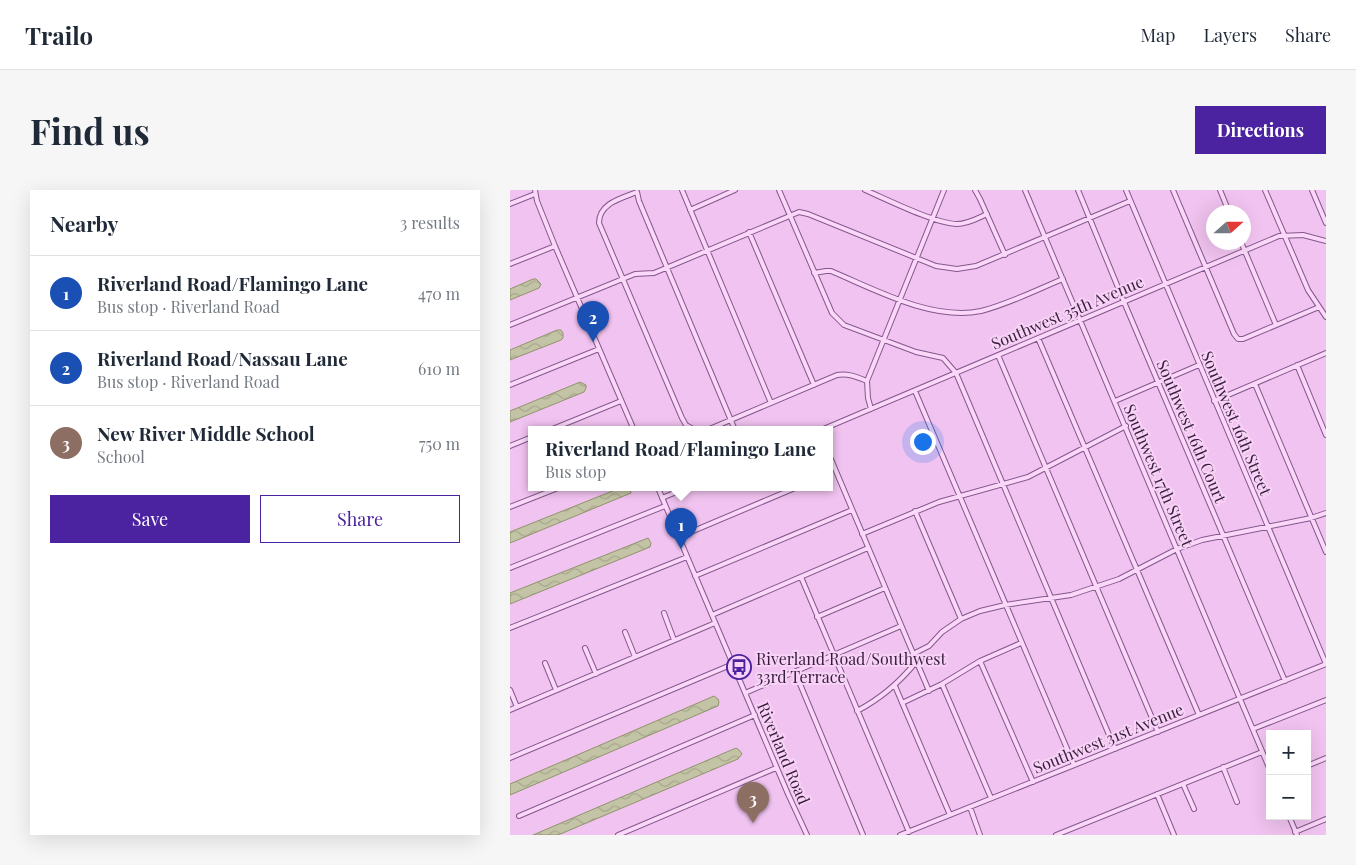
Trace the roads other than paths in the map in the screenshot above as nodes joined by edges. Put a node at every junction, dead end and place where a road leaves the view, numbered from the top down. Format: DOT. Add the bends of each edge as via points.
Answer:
graph roads {
  1 [pos="682,190"];
  2 [pos="735,190"];
  3 [pos="779,190"];
  4 [pos="865,190"];
  5 [pos="944,190"];
  6 [pos="975,190"];
  7 [pos="1025,190"];
  8 [pos="1078,190"];
  9 [pos="1126,190"];
  10 [pos="1173,190"];
  11 [pos="1220,190"];
  12 [pos="1265,190"];
  13 [pos="1312,190"];
  14 [pos="637,191"];
  15 [pos="535,192"];
  16 [pos="1130,201"];
  17 [pos="510,204"];
  18 [pos="1226,205"];
  19 [pos="690,210"];
  20 [pos="987,214"];
  21 [pos="790,215"];
  22 [pos="933,218"];
  23 [pos="1091,218"];
  24 [pos="1326,223"];
  25 [pos="749,232"];
  26 [pos="1284,236"];
  27 [pos="1045,238"];
  28 [pos="1326,241"];
  29 [pos="555,246"];
  30 [pos="1251,246"];
  31 [pos="706,250"];
  32 [pos="1242,250"];
  33 [pos="1244,250"];
  34 [pos="1005,255"];
  35 [pos="917,258"];
  36 [pos="510,264"];
  37 [pos="1205,266"];
  38 [pos="666,268"];
  39 [pos="814,273"];
  40 [pos="1063,278"];
  41 [pos="622,279"];
  42 [pos="1165,284"];
  43 [pos="577,298"];
  44 [pos="900,300"];
  45 [pos="1124,302"];
  46 [pos="1319,307"];
  47 [pos="1326,317"];
  48 [pos="1081,320"];
  49 [pos="510,325"];
  50 [pos="1276,325"];
  51 [pos="1038,338"];
  52 [pos="883,340"];
  53 [pos="599,349"];
  54 [pos="1326,353"];
  55 [pos="998,355"];
  56 [pos="1199,365"];
  57 [pos="1297,365"];
  58 [pos="956,373"];
  59 [pos="867,382"];
  60 [pos="1158,382"];
  61 [pos="1255,384"];
  62 [pos="510,385"];
  63 [pos="814,385"];
  64 [pos="915,391"];
  65 [pos="1115,401"];
  66 [pos="1214,401"];
  67 [pos="621,402"];
  68 [pos="771,403"];
  69 [pos="871,409"];
  70 [pos="730,421"];
  71 [pos="560,426"];
  72 [pos="632,426"];
  73 [pos="687,426"];
  74 [pos="717,426"];
  75 [pos="732,426"];
  76 [pos="831,426"];
  77 [pos="1126,426"];
  78 [pos="1326,434"];
  79 [pos="528,439"];
  80 [pos="510,446"];
  81 [pos="1085,448"];
  82 [pos="833,464"];
  83 [pos="1046,469"];
  84 [pos="836,470"];
  85 [pos="833,472"];
  86 [pos="1004,485"];
  87 [pos="550,491"];
  88 [pos="659,491"];
  89 [pos="679,491"];
  90 [pos="788,491"];
  91 [pos="960,496"];
  92 [pos="662,498"];
  93 [pos="665,506"];
  94 [pos="510,507"];
  95 [pos="852,510"];
  96 [pos="915,511"];
  97 [pos="1326,513"];
  98 [pos="1311,518"];
  99 [pos="1267,527"];
  100 [pos="862,534"];
  101 [pos="1222,535"];
  102 [pos="679,537"];
  103 [pos="868,548"];
  104 [pos="1177,549"];
  105 [pos="1326,552"];
  106 [pos="687,557"];
  107 [pos="510,568"];
  108 [pos="1137,570"];
  109 [pos="695,576"];
  110 [pos="801,577"];
  111 [pos="1096,587"];
  112 [pos="885,588"];
  113 [pos="1052,599"];
  114 [pos="1005,605"];
  115 [pos="664,613"];
  116 [pos="712,615"];
  117 [pos="817,616"];
  118 [pos="961,619"];
  119 [pos="715,623"];
  120 [pos="901,626"];
  121 [pos="510,628"];
  122 [pos="625,632"];
  123 [pos="674,640"];
  124 [pos="1021,643"];
  125 [pos="585,648"];
  126 [pos="913,654"];
  127 [pos="834,655"];
  128 [pos="635,657"];
  129 [pos="980,661"];
  130 [pos="916,662"];
  131 [pos="545,663"];
  132 [pos="732,664"];
  133 [pos="1326,664"];
  134 [pos="795,672"];
  135 [pos="596,674"];
  136 [pos="1285,681"];
  137 [pos="942,684"];
  138 [pos="895,686"];
  139 [pos="510,690"];
  140 [pos="556,690"];
  141 [pos="929,690"];
  142 [pos="745,692"];
  143 [pos="1240,699"];
  144 [pos="1326,700"];
  145 [pos="902,703"];
  146 [pos="517,707"];
  147 [pos="510,710"];
  148 [pos="857,711"];
  149 [pos="1199,715"];
  150 [pos="754,716"];
  151 [pos="1253,729"];
  152 [pos="1158,732"];
  153 [pos="1115,749"];
  154 [pos="1262,752"];
  155 [pos="510,758"];
  156 [pos="1326,758"];
  157 [pos="1266,761"];
  158 [pos="1311,764"];
  159 [pos="1074,766"];
  160 [pos="776,768"];
  161 [pos="1223,768"];
  162 [pos="1033,782"];
  163 [pos="1183,784"];
  164 [pos="1157,794"];
  165 [pos="991,798"];
  166 [pos="1237,802"];
  167 [pos="970,807"];
  168 [pos="1194,810"];
  169 [pos="950,815"];
  170 [pos="519,816"];
  171 [pos="1326,819"];
  172 [pos="1291,820"];
  173 [pos="909,832"];
  174 [pos="1296,833"];
  175 [pos="618,835"];
  176 [pos="807,835"];
  177 [pos="863,835"];
  178 [pos="900,835"];
  179 [pos="980,835"];
  180 [pos="1056,835"];
  181 [pos="1174,835"];
  1 -- 19 [label="street"];
  2 -- 19 [label="street"];
  3 -- 21 [label="street"];
  4 -- 22 [label="street"];
  5 -- 22 [label="street"];
  6 -- 20 [label="street"];
  7 -- 27 [label="street, Southwest 17th Street"];
  8 -- 23 [label="street, Southwest 16th Court"];
  9 -- 16 [label="street, Southwest 16th Street"];
  10 -- 37 [label="street"];
  11 -- 18 [label="street"];
  12 -- 26 [label="street"];
  13 -- 24 [label="street"];
  14 -- 38 [label="street"];
  14 -- 41 [label="street" via="606,206 599,216 600,229"];
  15 -- 17 [label="street"];
  15 -- 29 [label="street"];
  16 -- 23 [label="street"];
  16 -- 42 [label="street, Southwest 16th Street"];
  19 -- 31 [label="street"];
  20 -- 22 [label="street" via="959,224"];
  20 -- 34 [label="street"];
  21 -- 25 [label="street"];
  21 -- 35 [label="street" via="808,214"];
  21 -- 39 [label="street"];
  22 -- 35 [label="street"];
  23 -- 27 [label="street"];
  23 -- 45 [label="street, Southwest 16th Court"];
  25 -- 31 [label="street"];
  25 -- 63 [label="street"];
  26 -- 28 [label="street, Southwest 35th Avenue"];
  26 -- 30 [label="street, Southwest 35th Avenue"];
  26 -- 46 [label="street"];
  27 -- 34 [label="street"];
  27 -- 40 [label="street, Southwest 17th Street"];
  29 -- 36 [label="street"];
  29 -- 43 [label="street"];
  31 -- 38 [label="street"];
  31 -- 68 [label="street"];
  32 -- 37 [label="street, Southwest 35th Avenue"];
  33 -- 50 [label="street"];
  34 -- 35 [label="street" via="957,269 936,266"];
  35 -- 44 [label="street"];
  37 -- 42 [label="street, Southwest 35th Avenue"];
  37 -- 50 [label="street" via="1238,339"];
  38 -- 41 [label="street"];
  38 -- 70 [label="street"];
  39 -- 44 [label="street" via="831,271"];
  39 -- 52 [label="street" via="838,320"];
  40 -- 44 [label="street" via="1000,306 979,311 937,312"];
  40 -- 48 [label="street, Southwest 17th Street"];
  41 -- 43 [label="street"];
  41 -- 73 [label="street"];
  42 -- 45 [label="street, Southwest 35th Avenue"];
  42 -- 56 [label="street, Southwest 16th Street"];
  43 -- 49 [label="street"];
  43 -- 53 [label="street"];
  44 -- 52 [label="street"];
  45 -- 48 [label="street, Southwest 35th Avenue"];
  45 -- 60 [label="street, Southwest 16th Court"];
  46 -- 47 [label="street"];
  46 -- 50 [label="street"];
  48 -- 51 [label="street, Southwest 35th Avenue"];
  48 -- 65 [label="street, Southwest 17th Street"];
  51 -- 55 [label="street, Southwest 35th Avenue"];
  51 -- 81 [label="street"];
  52 -- 58 [label="street" via="943,358"];
  52 -- 59 [label="street"];
  53 -- 62 [label="street"];
  53 -- 67 [label="street"];
  54 -- 57 [label="street"];
  55 -- 58 [label="street, Southwest 35th Avenue"];
  55 -- 83 [label="street"];
  56 -- 60 [label="street"];
  56 -- 66 [label="street, Southwest 16th Street"];
  57 -- 61 [label="street"];
  57 -- 78 [label="street"];
  58 -- 64 [label="street, Southwest 35th Avenue"];
  58 -- 86 [label="street"];
  59 -- 63 [label="street" via="844,374"];
  59 -- 69 [label="street"];
  60 -- 65 [label="street"];
  60 -- 101 [label="street, Southwest 16th Court"];
  61 -- 66 [label="street"];
  61 -- 98 [label="street"];
  63 -- 68 [label="street"];
  64 -- 69 [label="street, Southwest 35th Avenue"];
  64 -- 91 [label="street"];
  65 -- 77 [label="street, Southwest 17th Street"];
  66 -- 99 [label="street, Southwest 16th Street"];
  67 -- 71 [label="street"];
  67 -- 72 [label="street"];
  68 -- 70 [label="street"];
  69 -- 76 [label="street, Southwest 35th Avenue"];
  70 -- 74 [label="street"];
  70 -- 75 [label="street"];
  77 -- 81 [label="street"];
  77 -- 104 [label="street, Southwest 17th Street"];
  79 -- 80 [label="street"];
  81 -- 83 [label="street"];
  81 -- 108 [label="street"];
  82 -- 84 [label="street"];
  83 -- 86 [label="street"];
  83 -- 111 [label="street"];
  84 -- 85 [label="street"];
  84 -- 95 [label="street"];
  86 -- 91 [label="street"];
  86 -- 113 [label="street"];
  87 -- 94 [label="street"];
  88 -- 92 [label="street, Riverland Road"];
  89 -- 92 [label="street"];
  90 -- 102 [label="street"];
  91 -- 96 [label="street"];
  91 -- 114 [label="street"];
  92 -- 93 [label="street, Riverland Road"];
  93 -- 102 [label="street, Riverland Road"];
  93 -- 107 [label="street"];
  95 -- 100 [label="street"];
  95 -- 109 [label="street"];
  96 -- 100 [label="street"];
  96 -- 118 [label="street"];
  97 -- 98 [label="street"];
  98 -- 99 [label="street"];
  98 -- 105 [label="street"];
  99 -- 101 [label="street"];
  99 -- 133 [label="street, Southwest 16th Street"];
  100 -- 103 [label="street"];
  101 -- 104 [label="street"];
  101 -- 136 [label="street, Southwest 16th Court"];
  102 -- 106 [label="street, Riverland Road"];
  103 -- 110 [label="street"];
  103 -- 112 [label="street"];
  104 -- 108 [label="street"];
  104 -- 143 [label="street, Southwest 17th Street"];
  106 -- 109 [label="street, Riverland Road"];
  106 -- 121 [label="street"];
  108 -- 111 [label="street"];
  108 -- 149 [label="street"];
  109 -- 116 [label="street, Riverland Road"];
  110 -- 116 [label="street"];
  110 -- 117 [label="street"];
  111 -- 113 [label="street"];
  111 -- 152 [label="street"];
  112 -- 117 [label="street"];
  112 -- 120 [label="street"];
  113 -- 114 [label="street"];
  113 -- 153 [label="street"];
  114 -- 118 [label="street"];
  114 -- 124 [label="street"];
  115 -- 123 [label="street"];
  116 -- 119 [label="street, Riverland Road"];
  117 -- 127 [label="street"];
  118 -- 126 [label="street"];
  119 -- 123 [label="street"];
  119 -- 132 [label="street, Riverland Road"];
  120 -- 126 [label="street"];
  120 -- 127 [label="street"];
  122 -- 128 [label="street"];
  123 -- 128 [label="street"];
  124 -- 129 [label="street"];
  124 -- 159 [label="street"];
  125 -- 135 [label="street"];
  126 -- 130 [label="street"];
  127 -- 134 [label="street"];
  127 -- 148 [label="street"];
  128 -- 135 [label="street"];
  129 -- 137 [label="street"];
  129 -- 162 [label="street"];
  130 -- 138 [label="street"];
  130 -- 141 [label="street"];
  131 -- 140 [label="street"];
  132 -- 142 [label="street, Riverland Road"];
  132 -- 155 [label="street"];
  133 -- 136 [label="street, Southwest 31st Avenue"];
  134 -- 142 [label="street"];
  134 -- 177 [label="street"];
  135 -- 140 [label="street"];
  136 -- 143 [label="street, Southwest 31st Avenue"];
  137 -- 141 [label="street"];
  137 -- 165 [label="street"];
  138 -- 145 [label="street"];
  138 -- 148 [label="street" via="883,697"];
  139 -- 146 [label="street"];
  140 -- 146 [label="street"];
  141 -- 145 [label="street"];
  142 -- 150 [label="street, Riverland Road"];
  143 -- 149 [label="street, Southwest 31st Avenue"];
  143 -- 151 [label="street, Southwest 17th Street"];
  144 -- 151 [label="street"];
  145 -- 169 [label="street"];
  146 -- 147 [label="street"];
  148 -- 173 [label="street"];
  149 -- 152 [label="street, Southwest 31st Avenue"];
  150 -- 160 [label="street, Riverland Road"];
  150 -- 170 [label="street"];
  151 -- 154 [label="street, Southwest 17th Street"];
  152 -- 153 [label="street, Southwest 31st Avenue"];
  153 -- 159 [label="street, Southwest 31st Avenue"];
  154 -- 157 [label="street, Southwest 17th Street"];
  154 -- 161 [label="street"];
  156 -- 158 [label="street"];
  159 -- 162 [label="street, Southwest 31st Avenue"];
  160 -- 175 [label="street"];
  160 -- 176 [label="street, Riverland Road"];
  161 -- 163 [label="street"];
  161 -- 166 [label="street"];
  162 -- 165 [label="street, Southwest 31st Avenue"];
  163 -- 164 [label="street"];
  163 -- 168 [label="street"];
  164 -- 180 [label="street"];
  164 -- 181 [label="street"];
  165 -- 167 [label="street, Southwest 31st Avenue"];
  167 -- 169 [label="street, Southwest 31st Avenue"];
  167 -- 179 [label="street"];
  169 -- 173 [label="street, Southwest 31st Avenue"];
  171 -- 174 [label="street"];
  172 -- 174 [label="street"];
  173 -- 178 [label="street, Southwest 31st Avenue"];
}
